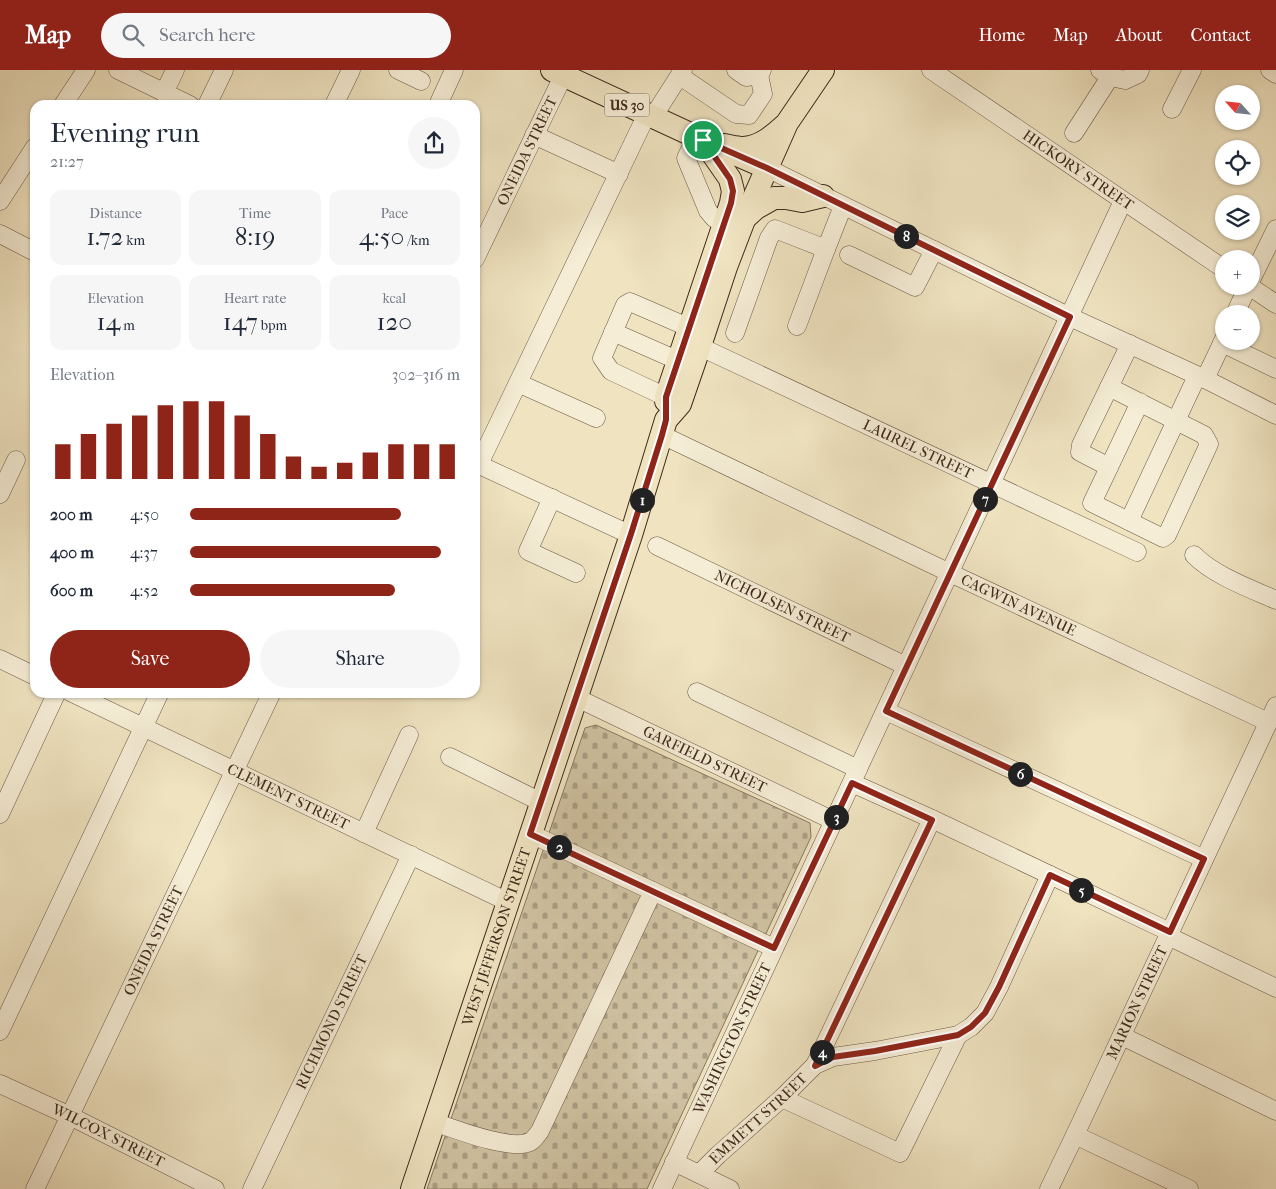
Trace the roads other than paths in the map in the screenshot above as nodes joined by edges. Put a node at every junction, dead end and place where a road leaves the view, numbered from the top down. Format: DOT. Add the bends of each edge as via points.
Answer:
graph roads {
  1 [pos="86,70"];
  2 [pos="118,70"];
  3 [pos="175,70"];
  4 [pos="224,70"];
  5 [pos="351,70"];
  6 [pos="398,70"];
  7 [pos="454,70"];
  8 [pos="736,70"];
  9 [pos="823,70"];
  10 [pos="931,70"];
  11 [pos="1140,70"];
  12 [pos="1192,70"];
  13 [pos="1270,70"];
  14 [pos="560,72"];
  15 [pos="760,72"];
  16 [pos="682,73"];
  17 [pos="1105,73"];
  18 [pos="1276,74"];
  19 [pos="421,81"];
  20 [pos="164,93"];
  21 [pos="66,100"];
  22 [pos="179,100"];
  23 [pos="209,100"];
  24 [pos="336,100"];
  25 [pos="440,100"];
  26 [pos="1172,109"];
  27 [pos="650,116"];
  28 [pos="787,123"];
  29 [pos="1074,133"];
  30 [pos="534,135"];
  31 [pos="699,139"];
  32 [pos="30,155"];
  33 [pos="767,168"];
  34 [pos="619,174"];
  35 [pos="823,196"];
  36 [pos="0,201"];
  37 [pos="1123,201"];
  38 [pos="844,206"];
  39 [pos="734,222"];
  40 [pos="1276,229"];
  41 [pos="0,234"];
  42 [pos="30,249"];
  43 [pos="480,249"];
  44 [pos="826,250"];
  45 [pos="934,250"];
  46 [pos="849,256"];
  47 [pos="1260,262"];
  48 [pos="1215,263"];
  49 [pos="1260,293"];
  50 [pos="717,297"];
  51 [pos="1276,304"];
  52 [pos="745,306"];
  53 [pos="1070,317"];
  54 [pos="797,326"];
  55 [pos="613,332"];
  56 [pos="735,333"];
  57 [pos="688,344"];
  58 [pos="1130,344"];
  59 [pos="1218,350"];
  60 [pos="1240,350"];
  61 [pos="1276,369"];
  62 [pos="1201,377"];
  63 [pos="518,384"];
  64 [pos="1109,387"];
  65 [pos="666,397"];
  66 [pos="1140,402"];
  67 [pos="1276,415"];
  68 [pos="596,418"];
  69 [pos="1176,420"];
  70 [pos="664,427"];
  71 [pos="480,458"];
  72 [pos="16,460"];
  73 [pos="480,465"];
  74 [pos="1110,467"];
  75 [pos="992,483"];
  76 [pos="0,494"];
  77 [pos="552,498"];
  78 [pos="1092,503"];
  79 [pos="1129,521"];
  80 [pos="1081,526"];
  81 [pos="631,534"];
  82 [pos="657,546"];
  83 [pos="1137,552"];
  84 [pos="1194,555"];
  85 [pos="576,573"];
  86 [pos="950,573"];
  87 [pos="1276,600"];
  88 [pos="0,659"];
  89 [pos="906,666"];
  90 [pos="30,674"];
  91 [pos="697,692"];
  92 [pos="575,697"];
  93 [pos="54,698"];
  94 [pos="82,698"];
  95 [pos="157,698"];
  96 [pos="269,698"];
  97 [pos="1276,706"];
  98 [pos="886,711"];
  99 [pos="1268,722"];
  100 [pos="143,728"];
  101 [pos="409,736"];
  102 [pos="450,757"];
  103 [pos="235,771"];
  104 [pos="855,776"];
  105 [pos="541,802"];
  106 [pos="0,814"];
  107 [pos="932,820"];
  108 [pos="834,821"];
  109 [pos="364,833"];
  110 [pos="530,834"];
  111 [pos="411,855"];
  112 [pos="1204,859"];
  113 [pos="1050,875"];
  114 [pos="653,891"];
  115 [pos="508,902"];
  116 [pos="1169,934"];
  117 [pos="774,948"];
  118 [pos="1276,988"];
  119 [pos="0,1031"];
  120 [pos="958,1035"];
  121 [pos="1122,1036"];
  122 [pos="815,1066"];
  123 [pos="0,1084"];
  124 [pos="782,1098"];
  125 [pos="1276,1111"];
  126 [pos="70,1116"];
  127 [pos="434,1122"];
  128 [pos="1076,1135"];
  129 [pos="674,1162"];
  130 [pos="699,1174"];
  131 [pos="35,1189"];
  132 [pos="216,1189"];
  133 [pos="252,1189"];
  134 [pos="412,1189"];
  135 [pos="662,1189"];
  136 [pos="730,1189"];
  137 [pos="1049,1189"];
  138 [pos="1189,1189"];
  1 -- 21 [label="street"];
  2 -- 20 [label="street"];
  3 -- 20 [label="street"];
  4 -- 23 [label="street"];
  5 -- 24 [label="street"];
  6 -- 19 [label="street"];
  7 -- 25 [label="street"];
  8 -- 15 [label="street" via="746,77"];
  9 -- 28 [label="main road, WEST JEFFERSON STREET"];
  10 -- 37 [label="street, HICKORY STREET"];
  11 -- 17 [label="street" via="1125,80"];
  12 -- 26 [label="street"];
  13 -- 18 [label="street"];
  14 -- 27 [label="main road, US 30"];
  14 -- 30 [label="street, ONEIDA STREET"];
  15 -- 16 [label="street" via="763,94 748,115 736,114"];
  16 -- 27 [label="street"];
  17 -- 29 [label="street"];
  20 -- 22 [label="street"];
  27 -- 31 [label="main road, US 30"];
  27 -- 34 [label="street"];
  28 -- 31 [label="main road" via="764,142 744,148"];
  28 -- 33 [label="main road, WEST JEFFERSON STREET"];
  30 -- 34 [label="street"];
  30 -- 43 [label="street, ONEIDA STREET"];
  31 -- 33 [label="main road, US 30"];
  31 -- 39 [label="main road" via="730,179"];
  31 -- 39 [label="street" via="686,158 708,211 714,218"];
  32 -- 36 [label="street"];
  33 -- 35 [label="street"];
  33 -- 39 [label="main road, WEST JEFFERSON STREET"];
  34 -- 63 [label="street"];
  35 -- 38 [label="street"];
  35 -- 39 [label="main road" via="802,201 774,198"];
  37 -- 48 [label="street, HICKORY STREET"];
  37 -- 53 [label="street, WASHINGTON STREET"];
  38 -- 44 [label="street"];
  38 -- 45 [label="street"];
  39 -- 50 [label="main road, WEST JEFFERSON STREET"];
  39 -- 57 [label="main road"];
  40 -- 47 [label="street"];
  41 -- 42 [label="street"];
  44 -- 52 [label="street" via="775,229"];
  44 -- 54 [label="street"];
  45 -- 46 [label="street" via="915,287"];
  45 -- 53 [label="street"];
  49 -- 51 [label="street"];
  50 -- 52 [label="street"];
  50 -- 57 [label="main road, WEST JEFFERSON STREET"];
  52 -- 56 [label="street"];
  53 -- 58 [label="street"];
  53 -- 75 [label="street, WASHINGTON STREET"];
  55 -- 57 [label="street"];
  55 -- 57 [label="street" via="625,305 630,302"];
  55 -- 65 [label="street" via="602,358 611,371"];
  57 -- 65 [label="main road"];
  57 -- 70 [label="main road, WEST JEFFERSON STREET" via="680,404"];
  57 -- 75 [label="street, LAUREL STREET"];
  58 -- 62 [label="street"];
  58 -- 64 [label="street"];
  59 -- 62 [label="street"];
  60 -- 61 [label="street"];
  62 -- 67 [label="street"];
  62 -- 69 [label="street"];
  63 -- 68 [label="street"];
  63 -- 71 [label="street"];
  64 -- 66 [label="street"];
  64 -- 74 [label="street" via="1080,452"];
  65 -- 70 [label="main road"];
  66 -- 69 [label="street"];
  66 -- 74 [label="street"];
  69 -- 79 [label="street"];
  69 -- 79 [label="street" via="1204,435 1209,444 1167,535 1162,538"];
  70 -- 81 [label="main road, WEST JEFFERSON STREET"];
  70 -- 86 [label="street, CAGWIN AVENUE"];
  72 -- 76 [label="street"];
  73 -- 77 [label="street"];
  74 -- 78 [label="street"];
  75 -- 80 [label="street, LAUREL STREET"];
  75 -- 86 [label="street, WASHINGTON STREET"];
  77 -- 81 [label="street"];
  77 -- 85 [label="street" via="528,551"];
  78 -- 79 [label="street"];
  78 -- 80 [label="street"];
  80 -- 83 [label="street, LAUREL STREET"];
  81 -- 92 [label="main road, WEST JEFFERSON STREET"];
  82 -- 89 [label="street, NICHOLSEN STREET"];
  84 -- 87 [label="street" via="1218,573"];
  86 -- 89 [label="street, WASHINGTON STREET"];
  86 -- 99 [label="street, CAGWIN AVENUE"];
  88 -- 90 [label="street"];
  89 -- 98 [label="street, WASHINGTON STREET"];
  91 -- 104 [label="street"];
  92 -- 105 [label="main road, WEST JEFFERSON STREET"];
  92 -- 108 [label="street, GARFIELD STREET"];
  93 -- 106 [label="street"];
  94 -- 100 [label="street, CLEMENT STREET"];
  95 -- 100 [label="street"];
  96 -- 103 [label="street, ONEIDA STREET"];
  97 -- 99 [label="street, MARION STREET"];
  98 -- 104 [label="street, WASHINGTON STREET"];
  98 -- 112 [label="street"];
  99 -- 112 [label="street, MARION STREET"];
  100 -- 103 [label="street, CLEMENT STREET"];
  100 -- 119 [label="street"];
  101 -- 109 [label="street"];
  102 -- 105 [label="street"];
  103 -- 109 [label="street, CLEMENT STREET"];
  103 -- 126 [label="street, ONEIDA STREET"];
  104 -- 107 [label="street"];
  104 -- 108 [label="street, WASHINGTON STREET"];
  105 -- 110 [label="main road, WEST JEFFERSON STREET"];
  107 -- 113 [label="street"];
  107 -- 122 [label="street"];
  108 -- 117 [label="street, WASHINGTON STREET"];
  109 -- 111 [label="street, CLEMENT STREET"];
  110 -- 114 [label="street"];
  110 -- 115 [label="main road, WEST JEFFERSON STREET"];
  111 -- 115 [label="street, CLEMENT STREET"];
  111 -- 133 [label="street, RICHMOND STREET"];
  112 -- 116 [label="street, MARION STREET"];
  113 -- 116 [label="street"];
  113 -- 120 [label="street, EMMETT STREET" via="985,1013"];
  114 -- 117 [label="street"];
  114 -- 127 [label="street" via="535,1138 525,1144 507,1143"];
  115 -- 127 [label="main road, WEST JEFFERSON STREET"];
  116 -- 118 [label="street"];
  116 -- 121 [label="street, MARION STREET"];
  117 -- 129 [label="street, WASHINGTON STREET"];
  120 -- 122 [label="street, EMMETT STREET" via="833,1057"];
  120 -- 124 [label="street" via="900,1153"];
  121 -- 125 [label="street"];
  121 -- 128 [label="street, MARION STREET"];
  122 -- 124 [label="street, EMMETT STREET"];
  123 -- 126 [label="street, WILCOX STREET"];
  124 -- 130 [label="street, EMMETT STREET"];
  126 -- 131 [label="street, ONEIDA STREET"];
  126 -- 132 [label="street, WILCOX STREET"];
  127 -- 134 [label="main road, WEST JEFFERSON STREET"];
  128 -- 137 [label="street, MARION STREET"];
  128 -- 138 [label="street"];
  129 -- 130 [label="street"];
  129 -- 135 [label="street, WASHINGTON STREET"];
  130 -- 136 [label="street"];
}
